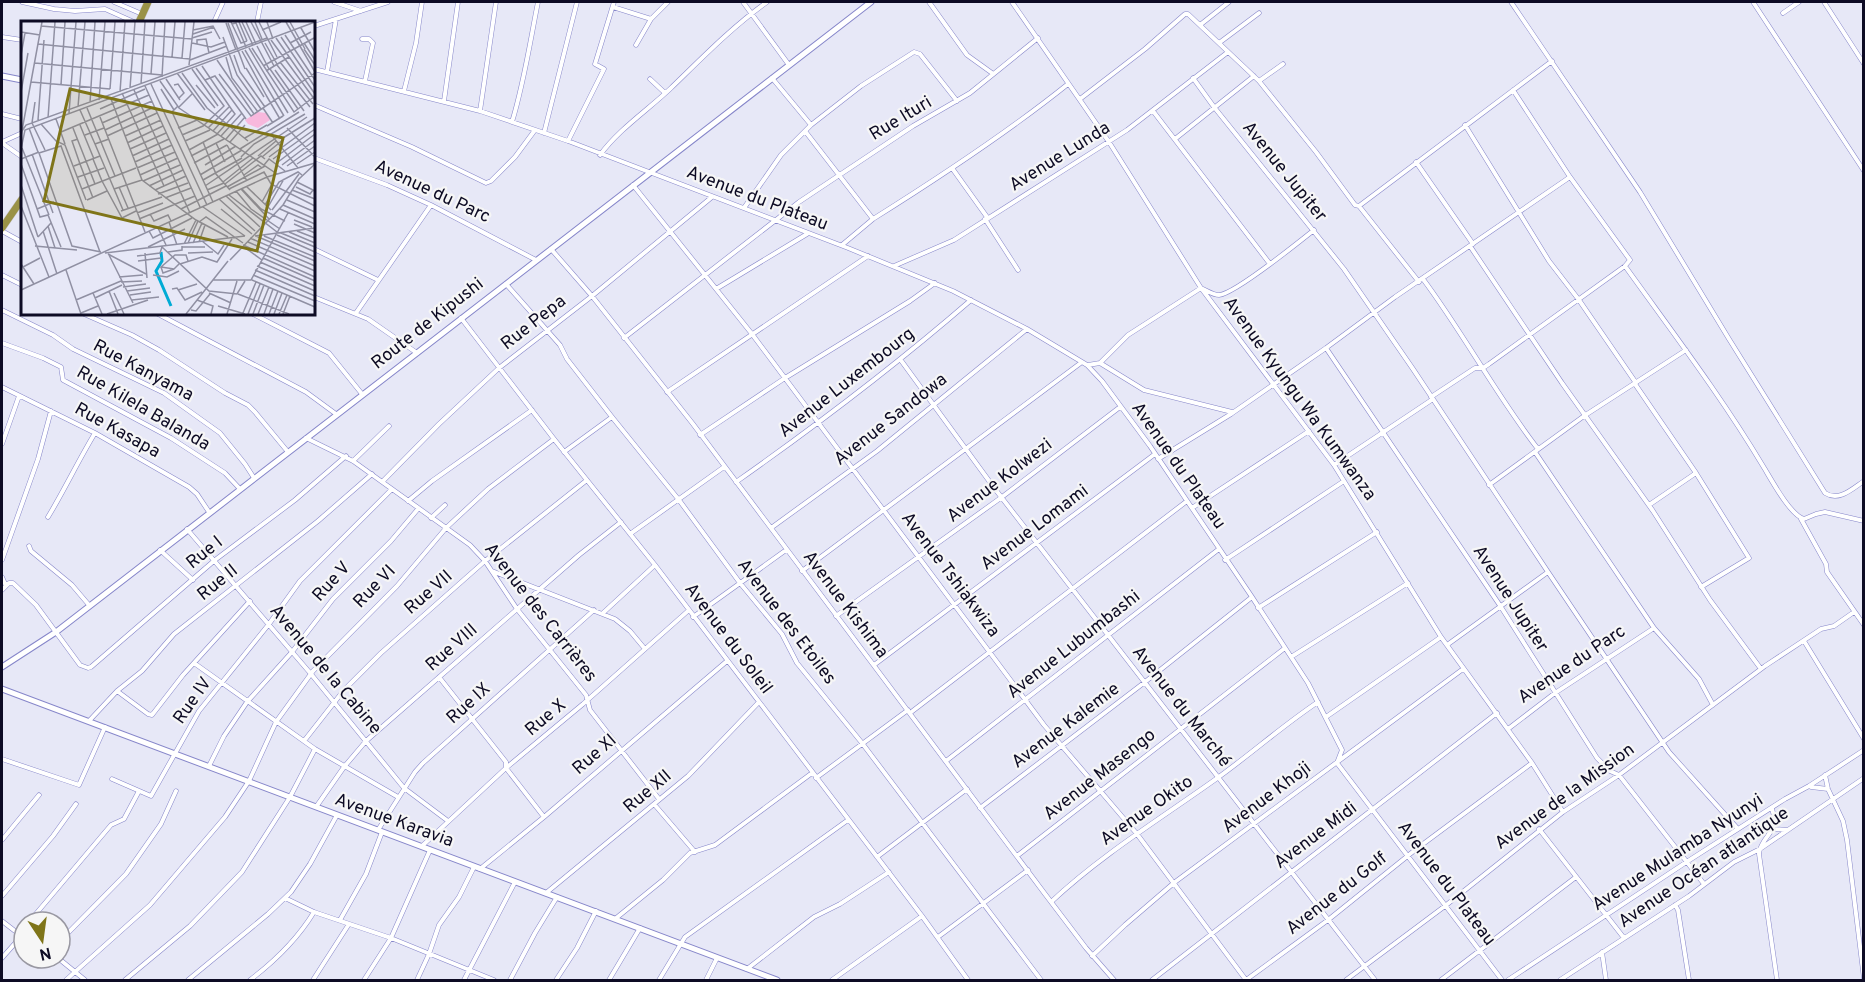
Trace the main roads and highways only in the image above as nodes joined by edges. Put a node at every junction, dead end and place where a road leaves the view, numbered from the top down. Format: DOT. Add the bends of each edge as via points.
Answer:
graph roads {
  1 [pos="148,2"];
  2 [pos="870,2"];
  3 [pos="137,21"];
  4 [pos="2,76"];
  5 [pos="21,80"];
  6 [pos="21,202"];
  7 [pos="2,230"];
  8 [pos="2,667"];
  9 [pos="2,689"];
  10 [pos="763,978"];
  11 [pos="777,981"];
  1 -- 3 [label="highway"];
  2 -- 8 [label="main road, Route de Kipushi" via="56,632"];
  4 -- 5 [label="main road"];
  6 -- 7 [label="highway"];
  9 -- 10 [label="main road, Avenue Karavia" via="640,928"];
  10 -- 11 [label="main road, Avenue Karavia"];
}
